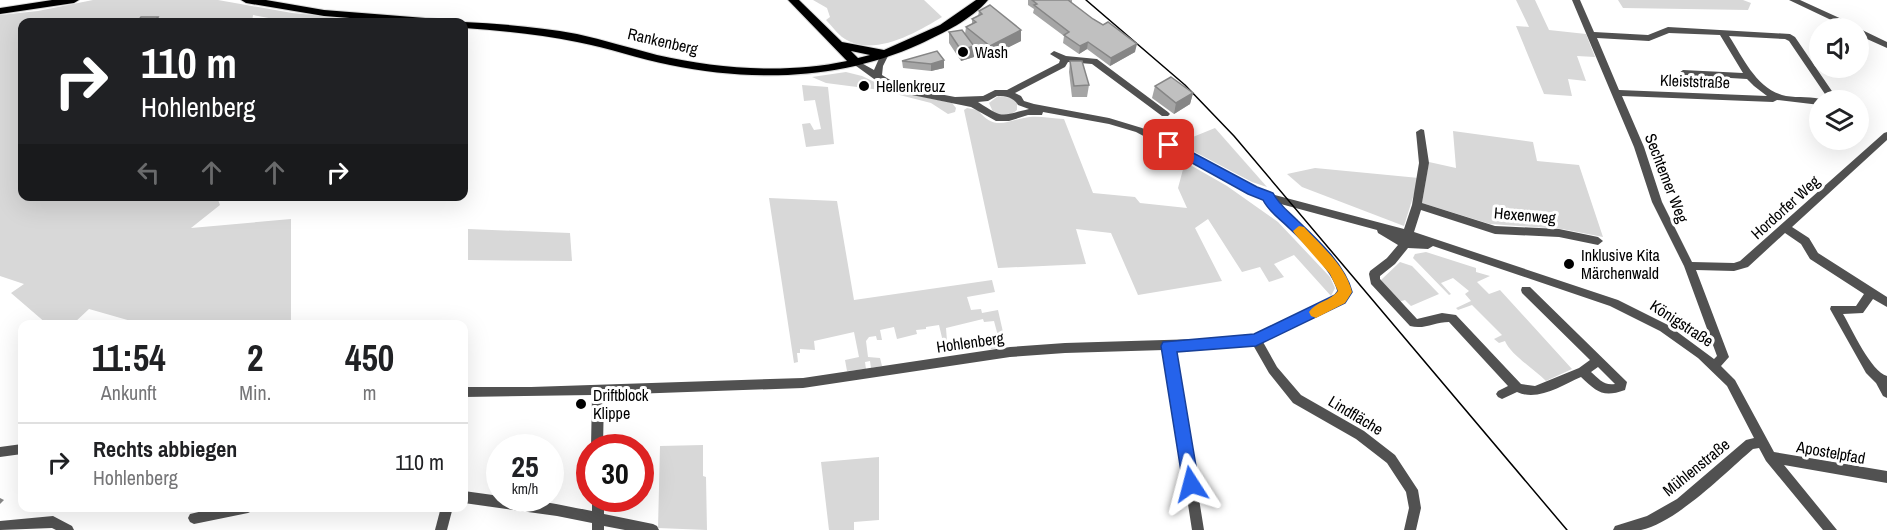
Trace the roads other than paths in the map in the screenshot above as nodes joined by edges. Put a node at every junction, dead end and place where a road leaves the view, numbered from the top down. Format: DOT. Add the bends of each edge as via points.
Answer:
graph roads {
  1 [pos="74,0"];
  2 [pos="246,0"];
  3 [pos="794,0"];
  4 [pos="983,0"];
  5 [pos="1576,0"];
  6 [pos="1793,0"];
  7 [pos="0,11"];
  8 [pos="387,18"];
  9 [pos="1832,18"];
  10 [pos="468,24"];
  11 [pos="1723,33"];
  12 [pos="1592,35"];
  13 [pos="1869,36"];
  14 [pos="1887,45"];
  15 [pos="838,47"];
  16 [pos="885,54"];
  17 [pos="1054,54"];
  18 [pos="1065,59"];
  19 [pos="856,63"];
  20 [pos="828,68"];
  21 [pos="1683,73"];
  22 [pos="1750,76"];
  23 [pos="877,77"];
  24 [pos="1027,84"];
  25 [pos="1826,90"];
  26 [pos="1008,93"];
  27 [pos="1616,93"];
  28 [pos="1773,99"];
  29 [pos="1809,101"];
  30 [pos="984,103"];
  31 [pos="1019,105"];
  32 [pos="1165,114"];
  33 [pos="1421,132"];
  34 [pos="1887,135"];
  35 [pos="1268,196"];
  36 [pos="1417,205"];
  37 [pos="1785,227"];
  38 [pos="1406,239"];
  39 [pos="1598,241"];
  40 [pos="1689,266"];
  41 [pos="1526,290"];
  42 [pos="1871,293"];
  43 [pos="1887,303"];
  44 [pos="1256,340"];
  45 [pos="1168,346"];
  46 [pos="1596,358"];
  47 [pos="1715,365"];
  48 [pos="1584,370"];
  49 [pos="1883,380"];
  50 [pos="1517,387"];
  51 [pos="598,390"];
  52 [pos="468,392"];
  53 [pos="1887,393"];
  54 [pos="1502,394"];
  55 [pos="597,434"];
  56 [pos="1760,442"];
  57 [pos="18,450"];
  58 [pos="0,452"];
  59 [pos="1770,458"];
  60 [pos="1887,477"];
  61 [pos="468,498"];
  62 [pos="223,512"];
  63 [pos="446,512"];
  64 [pos="194,518"];
  65 [pos="598,525"];
  66 [pos="1653,526"];
  67 [pos="0,527"];
  68 [pos="68,530"];
  69 [pos="441,530"];
  70 [pos="653,530"];
  71 [pos="1198,530"];
  72 [pos="1410,530"];
  73 [pos="1619,530"];
  74 [pos="1831,530"];
  1 -- 7 [label="main road"];
  2 -- 8 [label="main road" via="324,13"];
  3 -- 15 [label="main road"];
  4 -- 16 [label="main road, Rankenberg" via="956,21"];
  5 -- 12 [label="street, Sechtemer Weg"];
  6 -- 9 [label="street"];
  10 -- 20 [label="main road, Rankenberg" via="567,36 726,71 796,73"];
  11 -- 12 [label="street" via="1668,30 1649,38"];
  11 -- 22 [label="street"];
  11 -- 25 [label="street" via="1778,34 1792,39"];
  12 -- 27 [label="street, Sechtemer Weg"];
  13 -- 14 [label="street"];
  15 -- 16 [label="main road"];
  15 -- 19 [label="main road"];
  15 -- 20 [label="main road"];
  16 -- 19 [label="main road, Rankenberg"];
  16 -- 23 [label="street"];
  17 -- 18 [label="street"];
  18 -- 24 [label="street" via="1062,65"];
  18 -- 32 [label="street" via="1094,61"];
  19 -- 20 [label="main road, Rankenberg"];
  19 -- 23 [label="street, Königstraße"];
  21 -- 22 [label="street"];
  22 -- 29 [label="street" via="1758,87 1786,100"];
  23 -- 30 [label="street, Königstraße" via="912,92"];
  24 -- 26 [label="street"];
  24 -- 31 [label="street"];
  26 -- 30 [label="street" via="995,93"];
  26 -- 31 [label="street, Königstraße"];
  27 -- 28 [label="street, Kleiststraße"];
  27 -- 40 [label="street, Sechtemer Weg" via="1656,202"];
  30 -- 31 [label="street, Königstraße" via="990,115 1002,119"];
  31 -- 35 [label="street, Königstraße" via="1139,130"];
  33 -- 36 [label="street" via="1424,163"];
  34 -- 37 [label="street, Hordorfer Weg"];
  35 -- 38 [label="street, Königstraße" via="1372,225"];
  35 -- 44 [label="street, Hohlenberg" via="1272,206 1335,271 1345,292 1340,299"];
  36 -- 38 [label="street"];
  36 -- 39 [label="street, Hexenweg" via="1495,230 1559,233"];
  37 -- 40 [label="street, Hordorfer Weg" via="1741,265"];
  37 -- 42 [label="street" via="1805,241 1814,256"];
  38 -- 47 [label="street, Königstraße" via="1625,308 1664,328"];
  38 -- 50 [label="street" via="1391,261 1374,274 1380,287 1413,323 1418,325 1446,315 1452,318"];
  40 -- 47 [label="street, Sechtemer Weg" via="1723,357"];
  41 -- 46 [label="street"];
  42 -- 43 [label="street"];
  42 -- 49 [label="street" via="1859,310 1835,309 1870,370"];
  44 -- 45 [label="street, Hohlenberg"];
  44 -- 72 [label="street, Lindfläche" via="1273,370 1297,399 1360,435 1391,459 1412,490 1415,508"];
  45 -- 51 [label="street, Hohlenberg" via="1010,352 803,383"];
  45 -- 71 [label="street"];
  46 -- 48 [label="street"];
  46 -- 48 [label="street" via="1621,382 1621,387 1605,391"];
  47 -- 56 [label="street, Königstraße" via="1731,383"];
  48 -- 50 [label="street" via="1533,392"];
  49 -- 53 [label="street"];
  50 -- 54 [label="street"];
  51 -- 52 [label="street, Hohlenberg"];
  51 -- 55 [label="street"];
  56 -- 59 [label="street, Königstraße"];
  56 -- 66 [label="street, Mühlenstraße" via="1750,444"];
  57 -- 58 [label="street"];
  59 -- 60 [label="street, Apostelpfad"];
  59 -- 74 [label="street, Königstraße"];
  61 -- 65 [label="street" via="557,510"];
  62 -- 64 [label="street"];
  63 -- 69 [label="street"];
  65 -- 70 [label="street"];
  66 -- 73 [label="street, Mühlenstraße"];
  67 -- 68 [label="street" via="53,522"];
}
